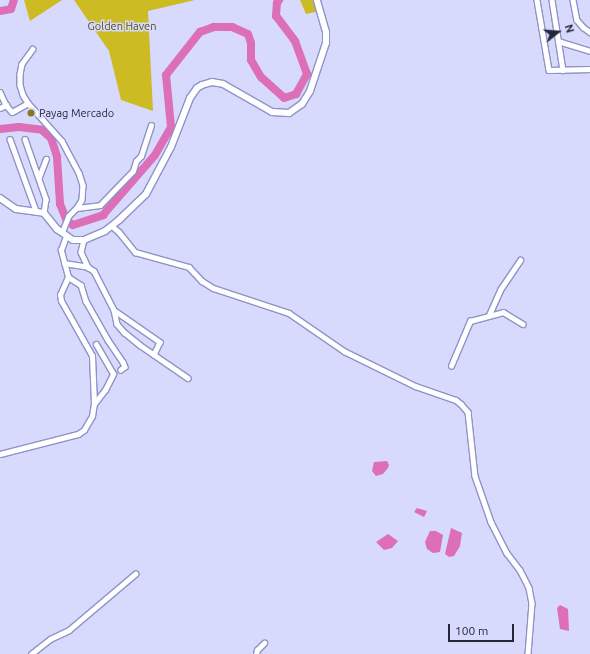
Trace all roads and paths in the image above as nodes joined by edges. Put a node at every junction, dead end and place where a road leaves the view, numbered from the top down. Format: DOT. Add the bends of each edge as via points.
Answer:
graph roads {
  1 [pos="318,0"];
  2 [pos="537,0"];
  3 [pos="552,0"];
  4 [pos="573,0"];
  5 [pos="590,32"];
  6 [pos="558,40"];
  7 [pos="33,49"];
  8 [pos="590,51"];
  9 [pos="590,69"];
  10 [pos="563,70"];
  11 [pos="0,92"];
  12 [pos="28,104"];
  13 [pos="6,105"];
  14 [pos="0,108"];
  15 [pos="151,126"];
  16 [pos="10,139"];
  17 [pos="25,139"];
  18 [pos="46,159"];
  19 [pos="39,177"];
  20 [pos="0,198"];
  21 [pos="77,208"];
  22 [pos="36,211"];
  23 [pos="44,213"];
  24 [pos="112,226"];
  25 [pos="64,235"];
  26 [pos="84,240"];
  27 [pos="520,260"];
  28 [pos="64,263"];
  29 [pos="88,267"];
  30 [pos="68,277"];
  31 [pos="114,310"];
  32 [pos="489,315"];
  33 [pos="523,324"];
  34 [pos="96,345"];
  35 [pos="154,355"];
  36 [pos="451,366"];
  37 [pos="121,370"];
  38 [pos="188,378"];
  39 [pos="94,404"];
  40 [pos="0,454"];
  41 [pos="136,574"];
  42 [pos="264,643"];
  43 [pos="31,654"];
  44 [pos="256,654"];
  45 [pos="528,654"];
  1 -- 24 [label="main road" via="326,32 326,43 310,91 302,104 289,113 272,112 223,84 212,82 197,88 190,98 171,148 146,194"];
  2 -- 10 [label="street" via="549,70"];
  3 -- 6 [label="street"];
  4 -- 5 [label="street" via="577,20"];
  6 -- 8 [label="street"];
  6 -- 10 [label="street"];
  7 -- 12 [label="street" via="22,64 20,74 20,85"];
  9 -- 10 [label="street"];
  11 -- 13 [label="street"];
  12 -- 13 [label="street" via="12,112"];
  12 -- 21 [label="street" via="62,141 79,173 83,196"];
  13 -- 14 [label="street"];
  15 -- 21 [label="street" via="141,156 129,176 100,205"];
  16 -- 22 [label="street"];
  17 -- 19 [label="street"];
  18 -- 19 [label="street"];
  19 -- 23 [label="street" via="46,199"];
  20 -- 22 [label="main road" via="16,210"];
  21 -- 25 [label="street" via="65,223"];
  22 -- 23 [label="main road"];
  23 -- 25 [label="main road"];
  24 -- 26 [label="main road"];
  24 -- 45 [label="street" via="135,252 189,267 213,288 289,313 344,351 415,386 456,400 468,412 475,476 491,522 529,588 532,603"];
  25 -- 26 [label="main road" via="73,240"];
  25 -- 28 [label="street" via="61,250"];
  26 -- 29 [label="street" via="81,252"];
  27 -- 32 [label="street" via="500,290"];
  28 -- 29 [label="street"];
  28 -- 30 [label="street"];
  29 -- 31 [label="street" via="94,270"];
  30 -- 37 [label="street" via="81,285 86,301 123,362 125,367"];
  30 -- 39 [label="street" via="60,295 61,301 92,356"];
  31 -- 35 [label="street" via="117,324 124,332"];
  31 -- 35 [label="street" via="160,342"];
  32 -- 33 [label="street" via="503,312"];
  32 -- 36 [label="street" via="470,321"];
  34 -- 39 [label="street" via="113,374"];
  35 -- 38 [label="street"];
  39 -- 40 [label="street" via="92,416 84,430"];
  41 -- 43 [label="street" via="69,630"];
  42 -- 44 [label="street"];
}
